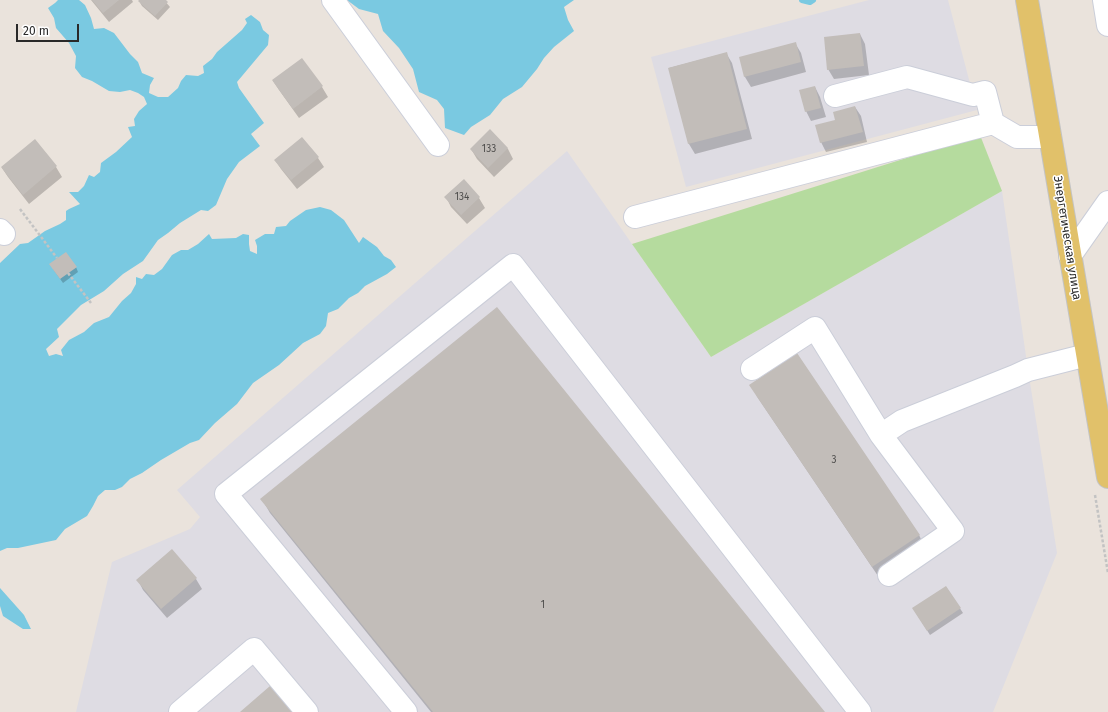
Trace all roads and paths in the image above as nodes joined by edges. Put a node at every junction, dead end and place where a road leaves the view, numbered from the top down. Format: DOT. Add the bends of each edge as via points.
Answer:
graph roads {
  1 [pos="333,0"];
  2 [pos="1027,0"];
  3 [pos="1104,0"];
  4 [pos="1108,25"];
  5 [pos="835,96"];
  6 [pos="993,123"];
  7 [pos="1050,137"];
  8 [pos="438,145"];
  9 [pos="1108,202"];
  10 [pos="20,209"];
  11 [pos="635,217"];
  12 [pos="1070,256"];
  13 [pos="57,258"];
  14 [pos="68,273"];
  15 [pos="91,303"];
  16 [pos="1087,355"];
  17 [pos="752,369"];
  18 [pos="881,435"];
  19 [pos="1108,477"];
  20 [pos="889,575"];
  21 [pos="180,712"];
  22 [pos="308,712"];
  23 [pos="406,712"];
  24 [pos="860,712"];
  1 -- 8 [label="lane"];
  2 -- 7 [label="main road, Энергетическая улица"];
  3 -- 4 [label="lane"];
  5 -- 6 [label="lane" via="907,77 973,95 985,92"];
  6 -- 7 [label="lane" via="1017,137"];
  6 -- 11 [label="lane"];
  7 -- 12 [label="main road, Энергетическая улица"];
  9 -- 12 [label="lane"];
  10 -- 13 [label="path"];
  12 -- 16 [label="main road, Энергетическая улица"];
  14 -- 15 [label="path"];
  16 -- 18 [label="lane" via="1028,370 902,421"];
  16 -- 19 [label="main road, Энергетическая улица"];
  17 -- 18 [label="lane" via="815,328"];
  18 -- 20 [label="lane" via="953,531"];
  21 -- 22 [label="lane" via="254,649"];
  23 -- 24 [label="lane" via="226,494 513,265"];
}
